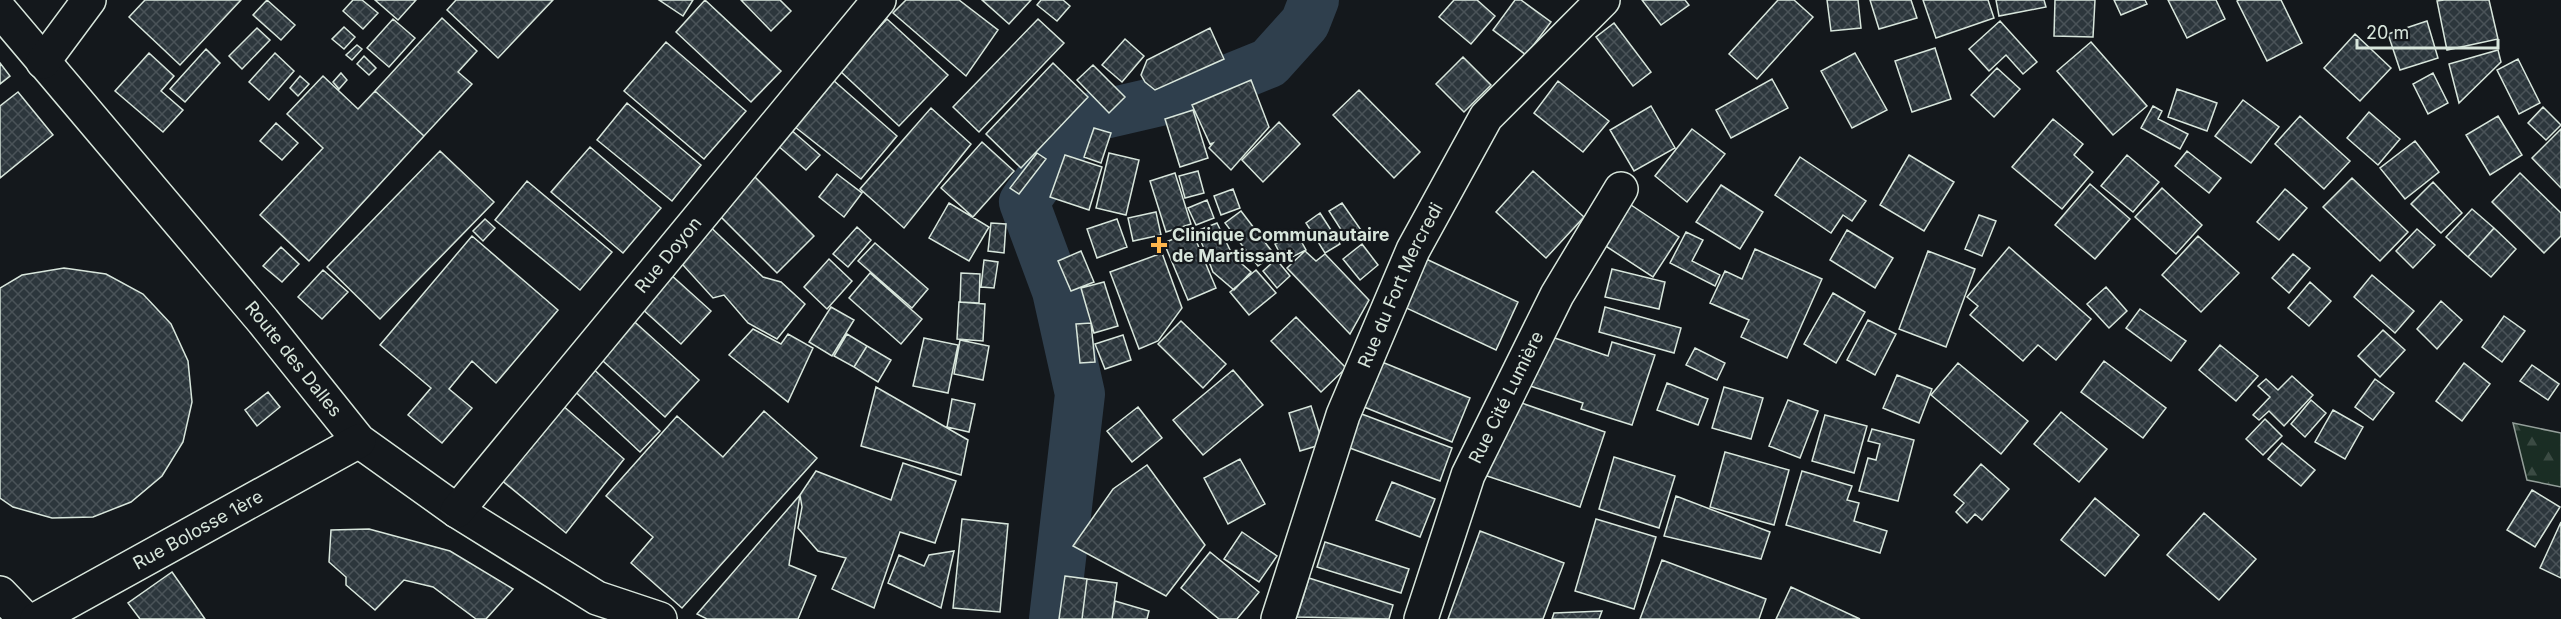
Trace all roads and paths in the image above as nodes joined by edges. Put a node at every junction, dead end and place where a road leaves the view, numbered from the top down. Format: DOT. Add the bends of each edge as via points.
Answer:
graph roads {
  1 [pos="89,0"];
  2 [pos="879,0"];
  3 [pos="1603,0"];
  4 [pos="0,10"];
  5 [pos="43,62"];
  6 [pos="1621,189"];
  7 [pos="359,441"];
  8 [pos="457,511"];
  9 [pos="0,593"];
  10 [pos="25,619"];
  11 [pos="37,619"];
  12 [pos="660,619"];
  13 [pos="1278,619"];
  14 [pos="1421,619"];
  1 -- 5 [label="street"];
  2 -- 8 [label="street, Rue Doyon"];
  3 -- 13 [label="street, Rue du Fort Mercredi" via="1486,117 1413,250 1343,415"];
  4 -- 5 [label="street, Route des Dalles"];
  5 -- 7 [label="street, Route des Dalles" via="263,321"];
  6 -- 14 [label="street, Rue Cité Lumière" via="1557,294 1468,475"];
  7 -- 8 [label="street, Route des Dalles"];
  7 -- 11 [label="street, Rue Bolosse 1ère"];
  8 -- 12 [label="street, Route des Dalles" via="597,598"];
  9 -- 10 [label="street"];
}
